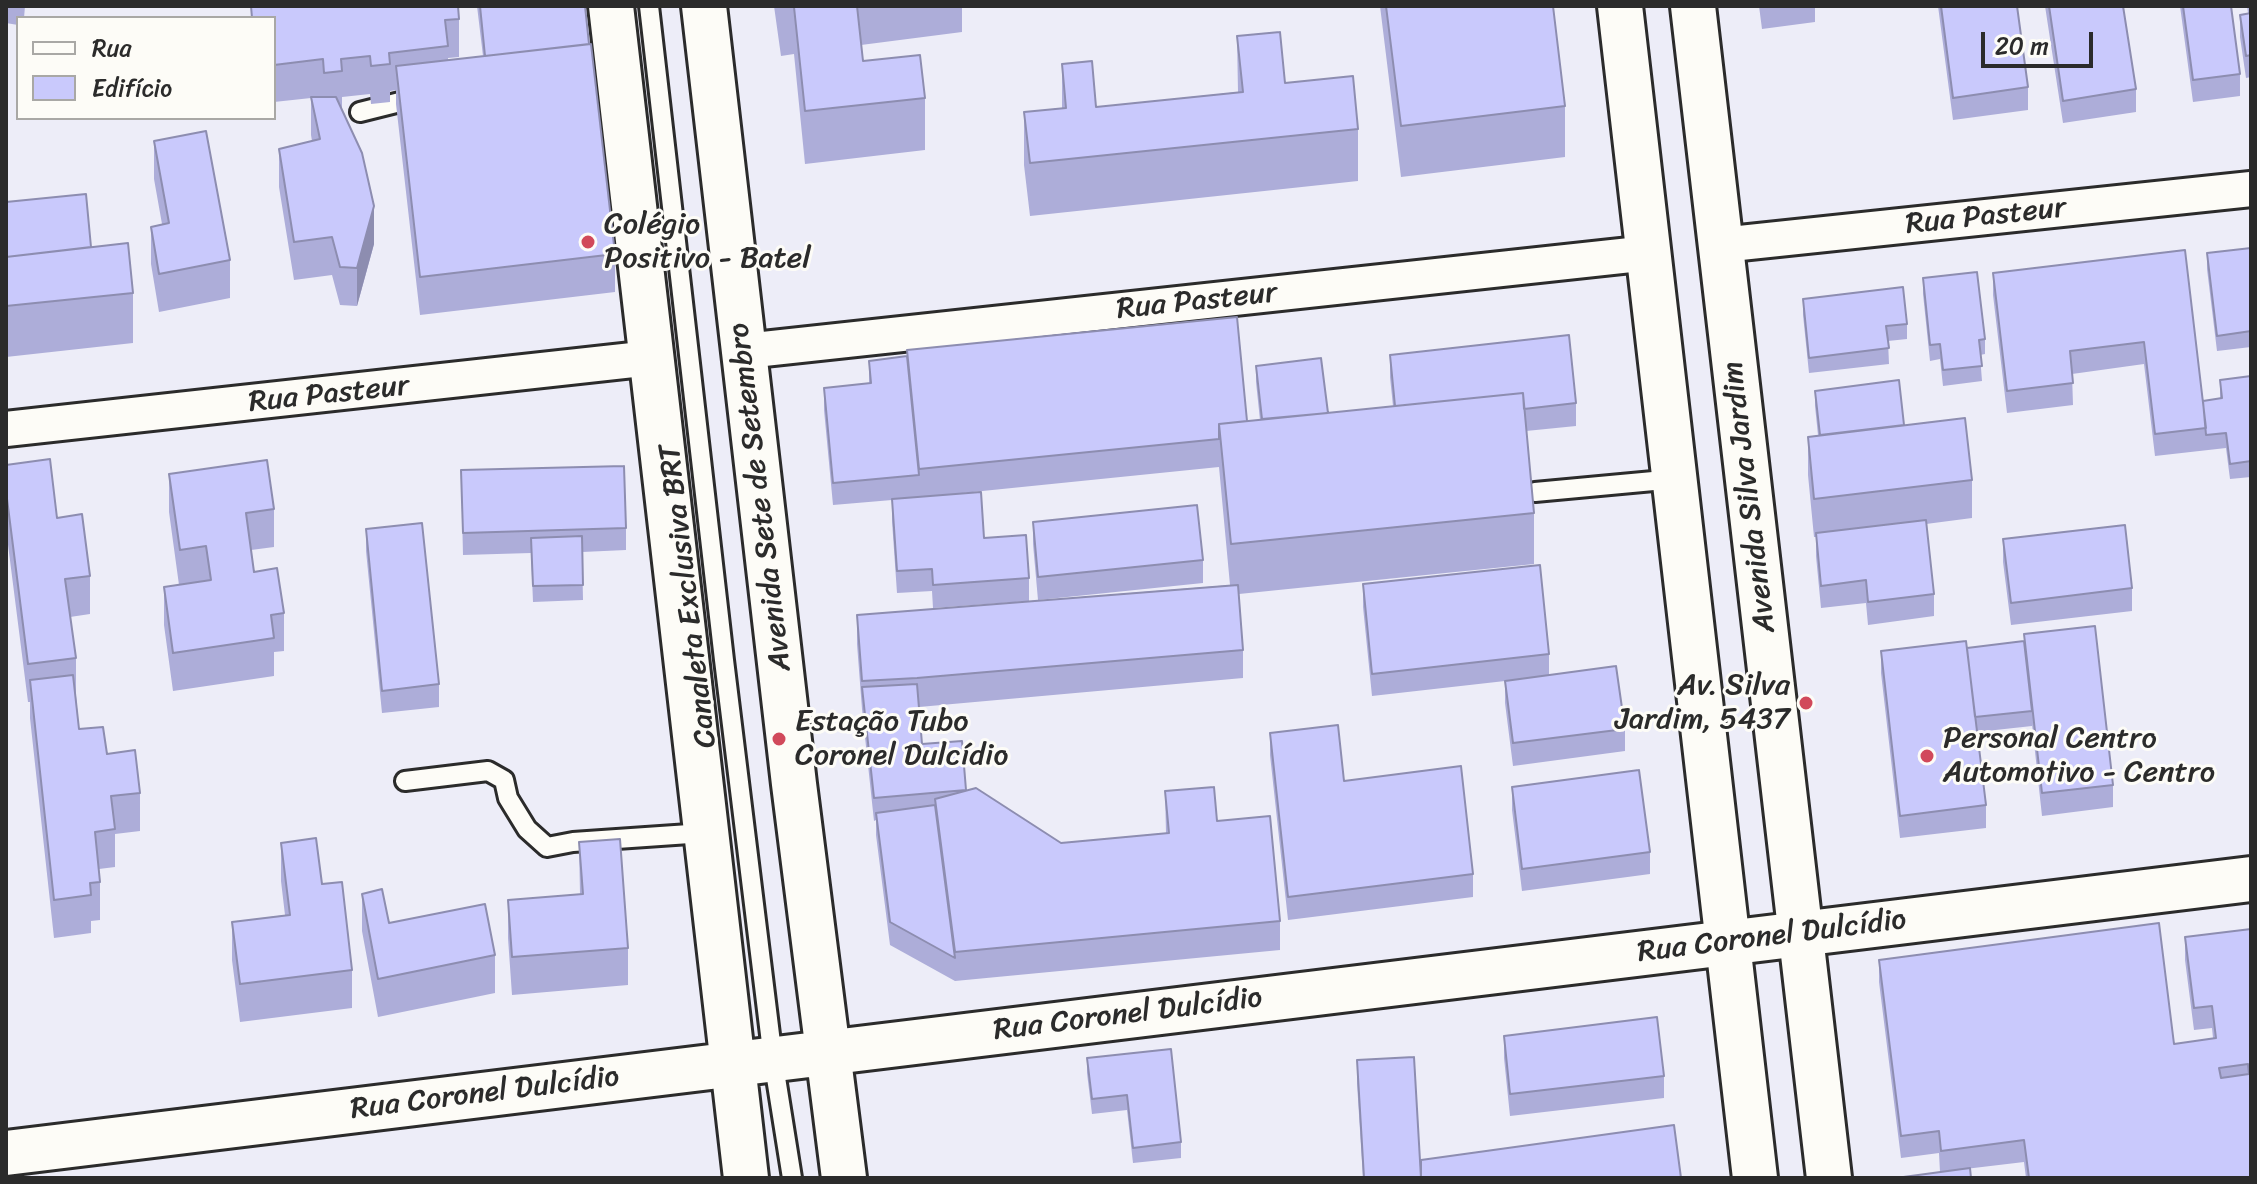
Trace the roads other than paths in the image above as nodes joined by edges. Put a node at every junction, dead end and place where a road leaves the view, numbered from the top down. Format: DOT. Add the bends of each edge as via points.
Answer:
graph roads {
  1 [pos="611,6"];
  2 [pos="649,6"];
  3 [pos="704,6"];
  4 [pos="1620,6"];
  5 [pos="1693,6"];
  6 [pos="444,90"];
  7 [pos="360,112"];
  8 [pos="2251,189"];
  9 [pos="1721,245"];
  10 [pos="1649,253"];
  11 [pos="745,351"];
  12 [pos="651,358"];
  13 [pos="6,429"];
  14 [pos="1675,479"];
  15 [pos="1535,492"];
  16 [pos="405,781"];
  17 [pos="704,833"];
  18 [pos="2251,879"];
  19 [pos="1801,934"];
  20 [pos="1728,942"];
  21 [pos="828,1052"];
  22 [pos="752,1061"];
  23 [pos="6,1153"];
  24 [pos="746,1178"];
  25 [pos="792,1178"];
  26 [pos="844,1178"];
  27 [pos="1755,1178"];
  28 [pos="1829,1178"];
  1 -- 12 [label="main road" via="609,60"];
  2 -- 22 [label="lane, Canaleta Exclusiva BRT" via="724,660"];
  3 -- 11 [label="main road, Avenida Sete de Setembro"];
  4 -- 10 [label="main road"];
  5 -- 9 [label="main road, Avenida Silva Jardim"];
  6 -- 7 [label="lane"];
  8 -- 9 [label="street, Rua Pasteur"];
  9 -- 19 [label="main road, Avenida Silva Jardim"];
  10 -- 11 [label="street, Rua Pasteur"];
  10 -- 14 [label="main road"];
  11 -- 21 [label="main road, Avenida Sete de Setembro"];
  12 -- 13 [label="street, Rua Pasteur"];
  12 -- 17 [label="main road"];
  14 -- 15 [label="lane"];
  14 -- 20 [label="main road"];
  16 -- 17 [label="lane" via="488,771 504,780 508,798 527,829 547,847"];
  17 -- 22 [label="main road"];
  18 -- 19 [label="main road, Rua Coronel Dulcídio"];
  19 -- 20 [label="main road, Rua Coronel Dulcídio"];
  19 -- 28 [label="main road, Avenida Silva Jardim"];
  20 -- 21 [label="main road, Rua Coronel Dulcídio"];
  20 -- 27 [label="main road"];
  21 -- 22 [label="main road, Rua Coronel Dulcídio"];
  21 -- 26 [label="main road, Avenida Sete de Setembro"];
  22 -- 23 [label="main road, Rua Coronel Dulcídio"];
  22 -- 24 [label="main road"];
  22 -- 25 [label="lane, Canaleta Exclusiva BRT"];
}
